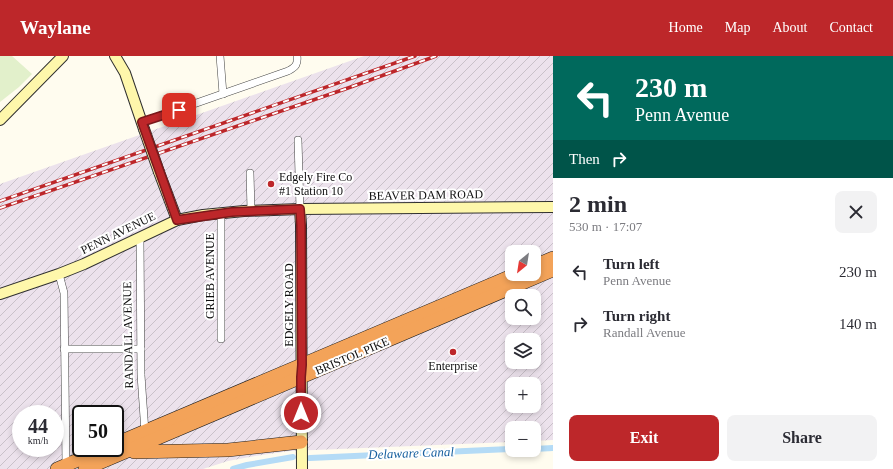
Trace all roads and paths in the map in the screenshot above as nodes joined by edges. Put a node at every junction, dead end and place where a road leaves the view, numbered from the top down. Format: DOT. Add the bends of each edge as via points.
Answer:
graph roads {
  1 [pos="62,56"];
  2 [pos="115,56"];
  3 [pos="220,56"];
  4 [pos="298,56"];
  5 [pos="223,94"];
  6 [pos="0,120"];
  7 [pos="143,126"];
  8 [pos="298,140"];
  9 [pos="250,173"];
  10 [pos="553,206"];
  11 [pos="300,209"];
  12 [pos="251,210"];
  13 [pos="221,213"];
  14 [pos="177,220"];
  15 [pos="140,238"];
  16 [pos="553,258"];
  17 [pos="541,263"];
  18 [pos="553,270"];
  19 [pos="59,274"];
  20 [pos="505,279"];
  21 [pos="0,294"];
  22 [pos="221,339"];
  23 [pos="64,349"];
  24 [pos="141,349"];
  25 [pos="301,371"];
  26 [pos="145,432"];
  27 [pos="301,442"];
  28 [pos="124,445"];
  29 [pos="124,446"];
  30 [pos="124,448"];
  31 [pos="85,457"];
  32 [pos="104,457"];
  33 [pos="61,467"];
  34 [pos="85,469"];
  35 [pos="302,469"];
  1 -- 6 [label="street"];
  2 -- 7 [label="street" via="125,73"];
  3 -- 5 [label="street"];
  4 -- 5 [label="street" via="296,66 288,71"];
  5 -- 7 [label="street"];
  7 -- 14 [label="street, bridge"];
  8 -- 11 [label="street, EDGELY ROAD"];
  9 -- 12 [label="street"];
  10 -- 11 [label="street, BEAVER DAM ROAD"];
  11 -- 12 [label="street, PENN AVENUE"];
  11 -- 25 [label="street, EDGELY ROAD"];
  12 -- 13 [label="street, PENN AVENUE"];
  13 -- 14 [label="street, PENN AVENUE"];
  13 -- 22 [label="street, GRIEB AVENUE"];
  14 -- 15 [label="street, PENN AVENUE"];
  15 -- 19 [label="street, PENN AVENUE"];
  15 -- 24 [label="street, RANDALL AVENUE"];
  16 -- 17 [label="highway"];
  18 -- 25 [label="highway, BRISTOL PIKE"];
  19 -- 21 [label="street, PENN AVENUE"];
  19 -- 23 [label="street" via="64,293"];
  20 -- 25 [label="highway, BRISTOL PIKE"];
  23 -- 24 [label="street"];
  23 -- 33 [label="street"];
  24 -- 26 [label="street, RANDALL AVENUE"];
  25 -- 26 [label="highway, BRISTOL PIKE"];
  25 -- 27 [label="street, EDGELY ROAD"];
  25 -- 29 [label="highway, BRISTOL PIKE"];
  26 -- 28 [label="highway, BRISTOL PIKE"];
  27 -- 30 [label="highway" via="228,450 158,451"];
  27 -- 35 [label="street, EDGELY ROAD"];
  31 -- 33 [label="highway"];
  32 -- 34 [label="highway, BRISTOL PIKE"];
}
